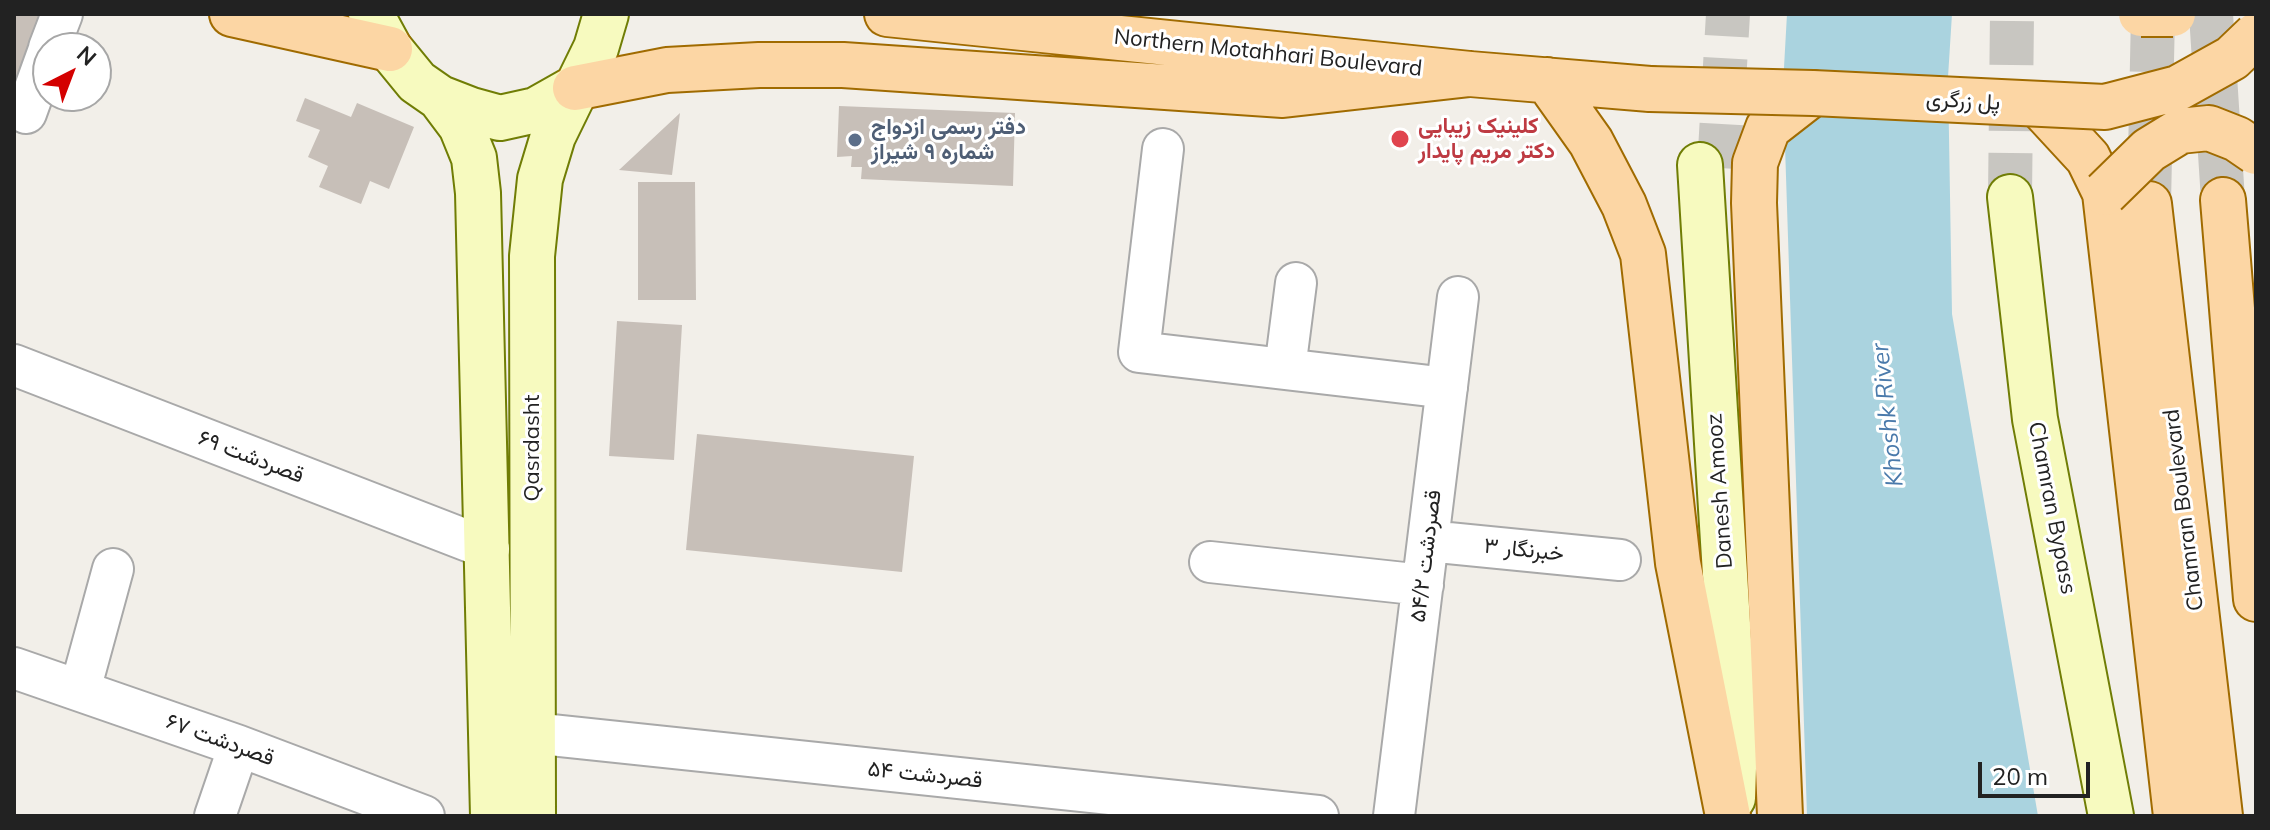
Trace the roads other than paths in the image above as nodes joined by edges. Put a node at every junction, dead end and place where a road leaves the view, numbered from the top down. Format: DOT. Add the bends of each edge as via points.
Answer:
graph roads {
  1 [pos="232,14"];
  2 [pos="887,14"];
  3 [pos="2141,14"];
  4 [pos="2173,14"];
  5 [pos="601,31"];
  6 [pos="380,32"];
  7 [pos="2256,35"];
  8 [pos="1470,74"];
  9 [pos="1547,80"];
  10 [pos="575,88"];
  11 [pos="1650,89"];
  12 [pos="1813,93"];
  13 [pos="32,97"];
  14 [pos="440,98"];
  15 [pos="2040,106"];
  16 [pos="26,113"];
  17 [pos="1163,149"];
  18 [pos="2256,152"];
  19 [pos="2105,193"];
  20 [pos="2010,197"];
  21 [pos="2223,200"];
  22 [pos="2149,204"];
  23 [pos="1296,283"];
  24 [pos="1458,297"];
  25 [pos="14,365"];
  26 [pos="1285,369"];
  27 [pos="1447,388"];
  28 [pos="1428,541"];
  29 [pos="489,549"];
  30 [pos="1620,560"];
  31 [pos="1210,562"];
  32 [pos="113,569"];
  33 [pos="1423,585"];
  34 [pos="2256,599"];
  35 [pos="14,668"];
  36 [pos="80,690"];
  37 [pos="532,733"];
  38 [pos="239,746"];
  39 [pos="215,816"];
  40 [pos="424,816"];
  41 [pos="493,816"];
  42 [pos="533,816"];
  43 [pos="1318,816"];
  44 [pos="1394,816"];
  45 [pos="1730,816"];
  46 [pos="1778,816"];
  47 [pos="2111,816"];
  48 [pos="2176,816"];
  49 [pos="2220,816"];
  1 -- 6 [label="main road"];
  2 -- 8 [label="main road, Northern Motahhari Boulevard"];
  3 -- 4 [label="main road, bridge"];
  5 -- 10 [label="main road, Qasrdasht"];
  6 -- 14 [label="main road" via="417,82"];
  7 -- 15 [label="main road, پل زرگری, bridge" via="2232,58 2178,88 2105,107"];
  8 -- 9 [label="main road, Northern Motahhari Boulevard"];
  8 -- 10 [label="main road" via="1283,95 843,65 759,65 667,70"];
  9 -- 11 [label="main road, Northern Motahhari Boulevard"];
  9 -- 45 [label="main road" via="1591,142 1643,254 1678,563"];
  10 -- 14 [label="main road" via="536,110 500,118"];
  10 -- 37 [label="main road, Qasrdasht" via="540,179 532,256"];
  11 -- 12 [label="main road, پل زرگری, bridge"];
  12 -- 15 [label="main road, پل زرگری, bridge"];
  12 -- 46 [label="main road" via="1768,128 1755,163"];
  13 -- 16 [label="street"];
  14 -- 29 [label="main road, Qasrdasht" via="461,126 474,158 478,193"];
  15 -- 19 [label="main road" via="2088,158"];
  17 -- 26 [label="street" via="1139,352"];
  18 -- 19 [label="main road, bridge" via="2209,128 2180,131 2149,150"];
  19 -- 48 [label="main road"];
  20 -- 47 [label="main road, Chamran Bypass" via="2035,419"];
  21 -- 34 [label="main road"];
  22 -- 49 [label="main road, Chamran Boulevard"];
  23 -- 26 [label="street"];
  24 -- 27 [label="street, ۵۴/۲ قصردشت"];
  25 -- 29 [label="street, ۶۹ قصردشت"];
  26 -- 27 [label="street"];
  27 -- 28 [label="street, ۵۴/۲ قصردشت"];
  28 -- 30 [label="street, ۳ خبرنگار"];
  28 -- 33 [label="street, ۵۴/۲ قصردشت"];
  29 -- 41 [label="main road, Qasrdasht"];
  31 -- 33 [label="street"];
  32 -- 36 [label="street"];
  33 -- 44 [label="street, ۵۴/۲ قصردشت"];
  35 -- 36 [label="street, ۶۷ قصردشت"];
  36 -- 38 [label="street, ۶۷ قصردشت"];
  37 -- 42 [label="main road, Qasrdasht"];
  37 -- 43 [label="street, ۵۴ قصردشت"];
  38 -- 39 [label="street"];
  38 -- 40 [label="street, ۶۷ قصردشت"];
  45 -- 46 [label="main road, Danesh Amooz" via="1735,738 1710,167 1755,733"];
}
